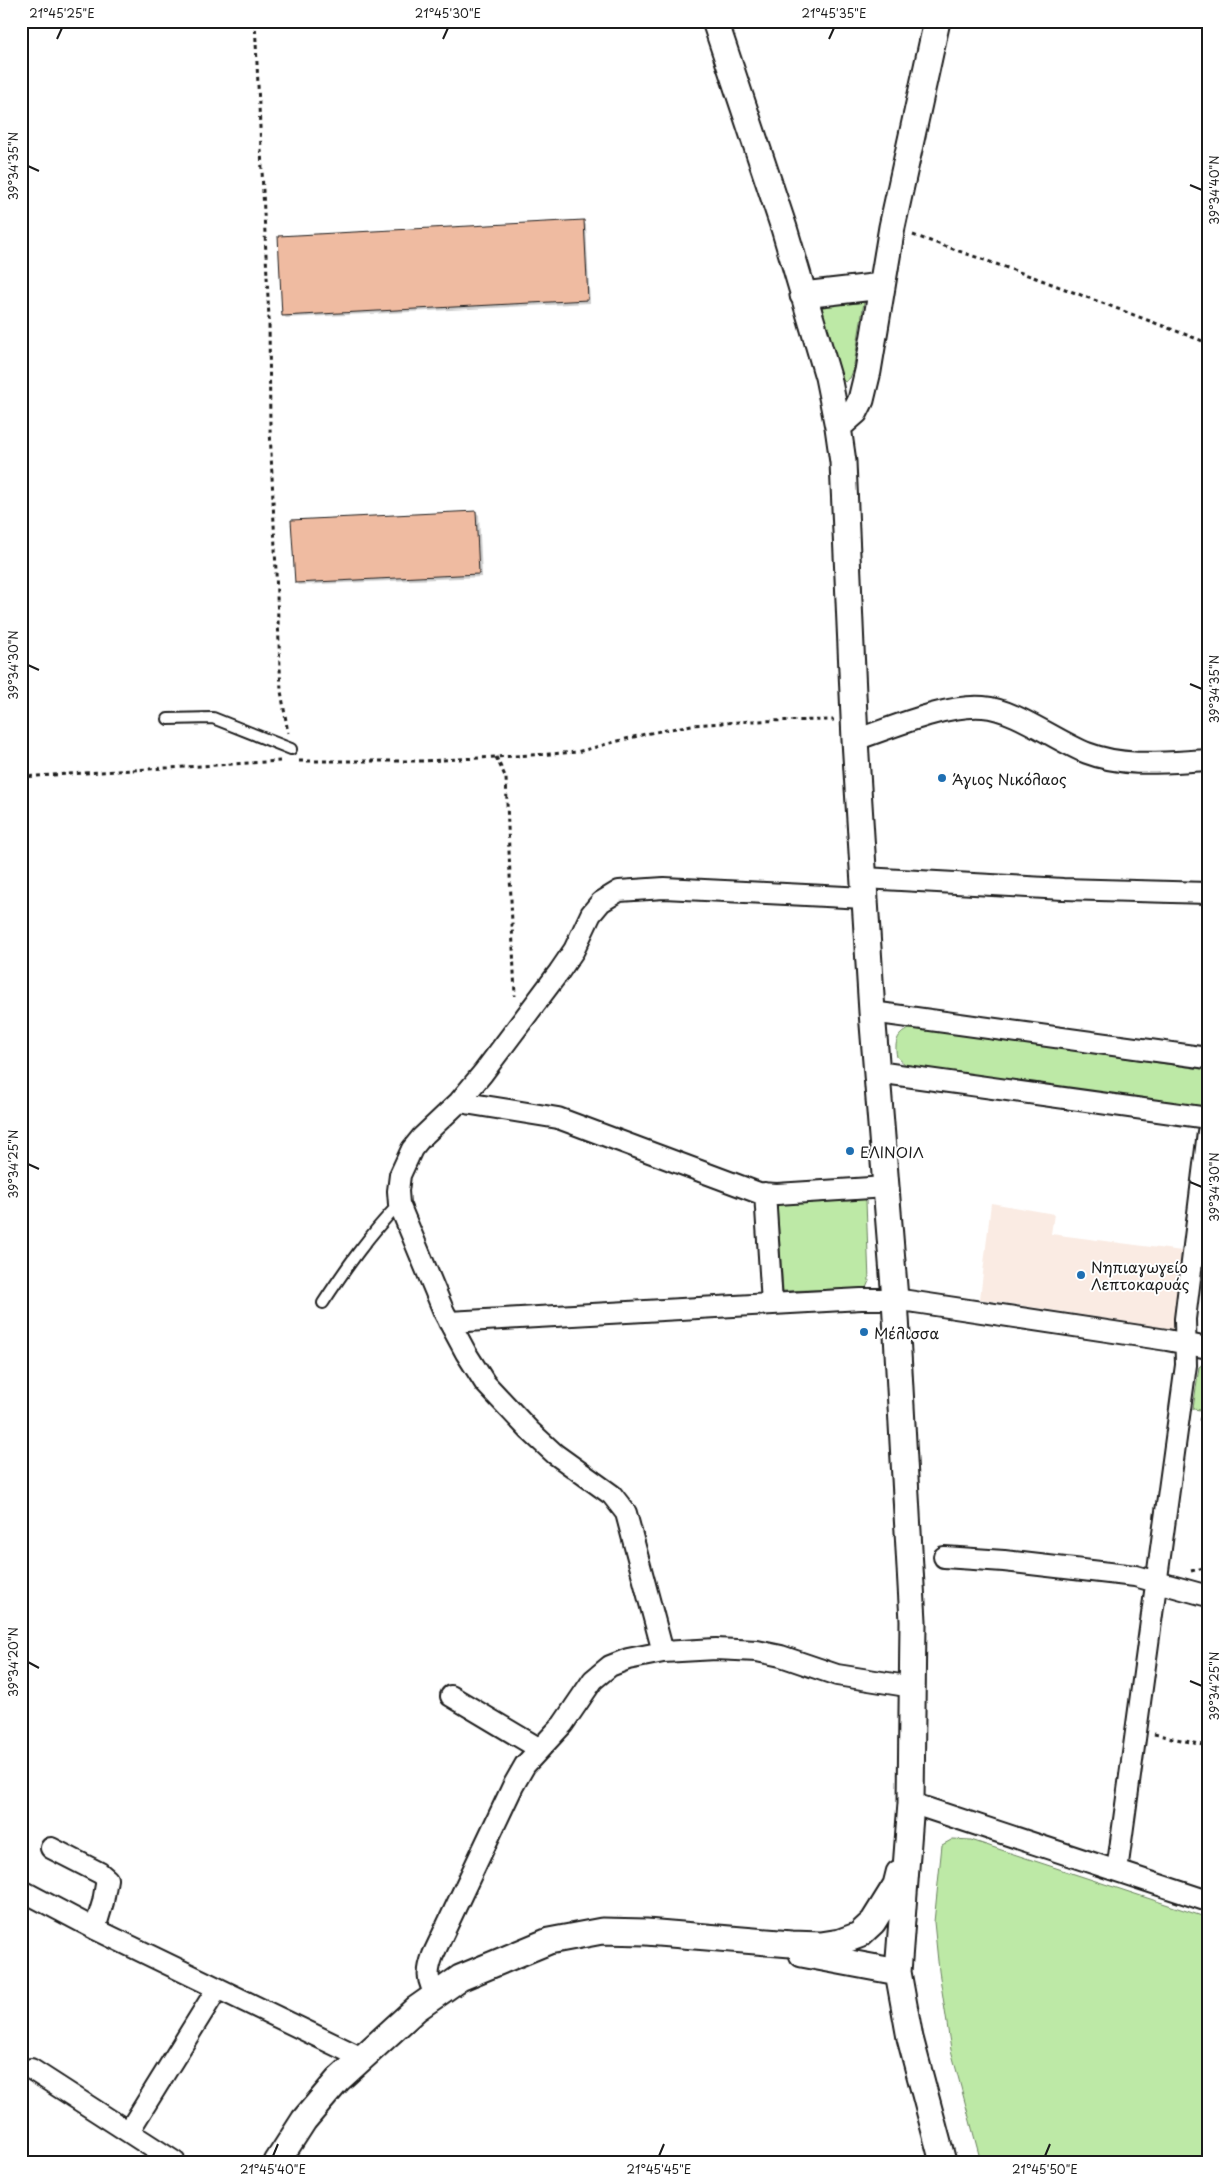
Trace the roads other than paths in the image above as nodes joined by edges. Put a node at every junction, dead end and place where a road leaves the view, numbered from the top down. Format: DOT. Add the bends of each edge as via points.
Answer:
graph roads {
  1 [pos="715,21"];
  2 [pos="937,21"];
  3 [pos="882,286"];
  4 [pos="803,295"];
  5 [pos="838,427"];
  6 [pos="168,719"];
  7 [pos="855,730"];
  8 [pos="291,748"];
  9 [pos="1208,760"];
  10 [pos="865,888"];
  11 [pos="1208,893"];
  12 [pos="872,1012"];
  13 [pos="1208,1058"];
  14 [pos="877,1072"];
  15 [pos="459,1102"];
  16 [pos="1208,1118"];
  17 [pos="1208,1132"];
  18 [pos="886,1187"];
  19 [pos="765,1193"];
  20 [pos="399,1204"];
  21 [pos="895,1299"];
  22 [pos="322,1303"];
  23 [pos="772,1304"];
  24 [pos="449,1322"];
  25 [pos="1186,1344"];
  26 [pos="1208,1348"];
  27 [pos="944,1557"];
  28 [pos="1156,1581"];
  29 [pos="1208,1596"];
  30 [pos="663,1652"];
  31 [pos="913,1687"];
  32 [pos="451,1696"];
  33 [pos="540,1749"];
  34 [pos="911,1803"];
  35 [pos="907,1839"];
  36 [pos="51,1848"];
  37 [pos="1117,1871"];
  38 [pos="21,1890"];
  39 [pos="1208,1901"];
  40 [pos="95,1929"];
  41 [pos="723,1938"];
  42 [pos="898,1972"];
  43 [pos="217,1989"];
  44 [pos="437,1995"];
  45 [pos="362,2058"];
  46 [pos="31,2069"];
  47 [pos="129,2131"];
  48 [pos="175,2162"];
  49 [pos="277,2162"];
  50 [pos="943,2162"];
  1 -- 4 [label="street"];
  2 -- 3 [label="street"];
  3 -- 4 [label="street"];
  3 -- 5 [label="street" via="861,400 855,412"];
  4 -- 5 [label="street" via="828,377"];
  5 -- 7 [label="street"];
  6 -- 8 [label="lane" via="213,718"];
  7 -- 9 [label="street" via="961,708 981,707 1006,712 1072,746 1113,761 1138,764"];
  7 -- 10 [label="street"];
  10 -- 11 [label="street"];
  10 -- 12 [label="street"];
  10 -- 15 [label="street" via="664,888 619,891 610,895 598,906 559,972"];
  12 -- 13 [label="street"];
  12 -- 14 [label="street"];
  14 -- 16 [label="street"];
  14 -- 18 [label="street"];
  15 -- 19 [label="street" via="558,1118"];
  15 -- 20 [label="street" via="412,1149 400,1175"];
  17 -- 25 [label="street" via="1186,1302"];
  18 -- 19 [label="street"];
  18 -- 21 [label="street"];
  19 -- 23 [label="street"];
  20 -- 22 [label="lane" via="376,1228"];
  20 -- 24 [label="street"];
  21 -- 23 [label="street"];
  21 -- 25 [label="street"];
  21 -- 31 [label="street" via="910,1558"];
  23 -- 24 [label="street"];
  24 -- 30 [label="street" via="485,1383 509,1410 556,1454 612,1495 623,1509 631,1527"];
  25 -- 26 [label="street"];
  25 -- 28 [label="street" via="1186,1365"];
  27 -- 28 [label="street" via="1068,1568"];
  28 -- 29 [label="street"];
  28 -- 37 [label="street"];
  30 -- 31 [label="street" via="757,1651 837,1675"];
  30 -- 33 [label="street" via="628,1659 600,1673 563,1724"];
  31 -- 34 [label="street"];
  32 -- 33 [label="street"];
  33 -- 44 [label="street" via="525,1765 513,1786 433,1955 428,1975 430,1986"];
  34 -- 35 [label="street"];
  34 -- 37 [label="street"];
  35 -- 41 [label="street" via="896,1885 874,1922 859,1935 821,1945"];
  35 -- 42 [label="street"];
  36 -- 40 [label="street" via="107,1879"];
  37 -- 39 [label="street"];
  38 -- 40 [label="street"];
  40 -- 43 [label="street"];
  41 -- 42 [label="street"];
  41 -- 44 [label="street" via="602,1931 549,1941 460,1978"];
  42 -- 50 [label="street" via="910,2038"];
  43 -- 45 [label="street"];
  43 -- 47 [label="street"];
  44 -- 45 [label="street" via="416,2009"];
  45 -- 49 [label="street" via="304,2120"];
  46 -- 47 [label="street"];
  47 -- 48 [label="street"];
}
